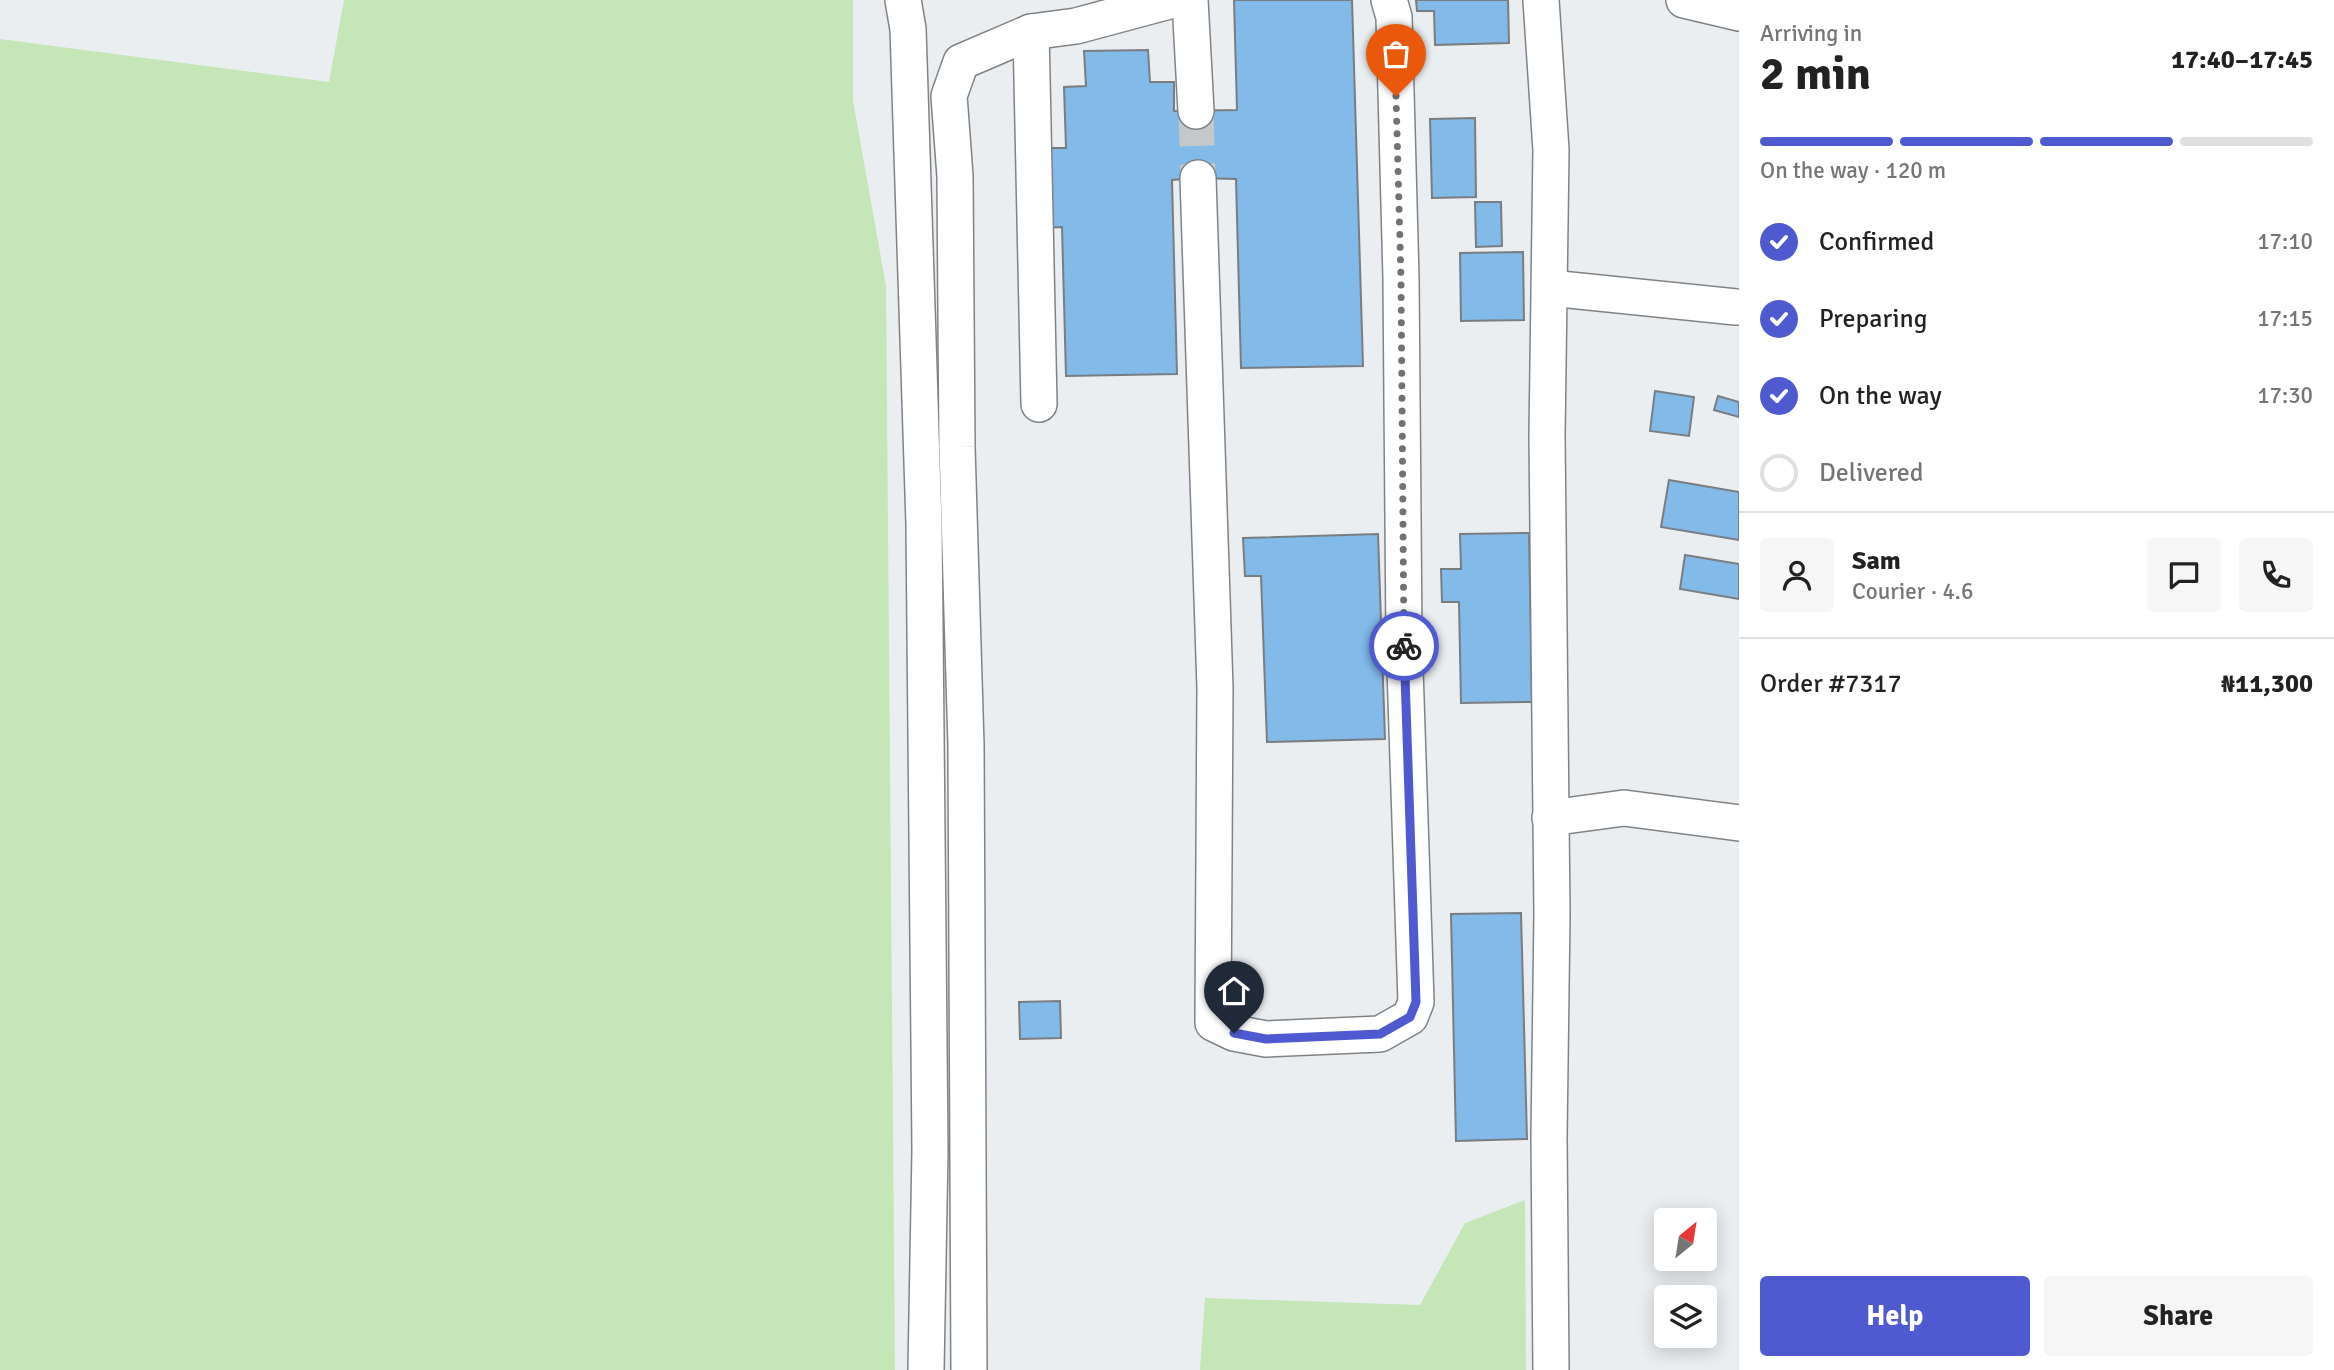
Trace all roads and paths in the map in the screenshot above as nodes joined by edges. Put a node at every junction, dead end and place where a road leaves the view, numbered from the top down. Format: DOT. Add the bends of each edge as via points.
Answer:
graph roads {
  1 [pos="903,0"];
  2 [pos="1172,0"];
  3 [pos="1190,0"];
  4 [pos="1389,0"];
  5 [pos="1684,0"];
  6 [pos="1547,1"];
  7 [pos="1739,13"];
  8 [pos="1031,32"];
  9 [pos="1196,111"];
  10 [pos="1198,178"];
  11 [pos="1550,288"];
  12 [pos="1736,307"];
  13 [pos="1039,404"];
  14 [pos="1550,818"];
  15 [pos="1739,823"];
  16 [pos="926,1370"];
  17 [pos="969,1370"];
  18 [pos="1551,1370"];
  1 -- 16 [label="street" via="908,29 924,524 930,1150"];
  2 -- 8 [label="street" via="1076,26"];
  3 -- 9 [label="street"];
  4 -- 10 [label="street" via="1394,17 1401,251 1404,638 1416,1002 1410,1017 1380,1034 1266,1039 1234,1033 1213,1023 1215,688"];
  5 -- 7 [label="street"];
  6 -- 11 [label="street"];
  8 -- 13 [label="street"];
  8 -- 17 [label="street" via="961,62 949,96 955,176 966,745"];
  11 -- 12 [label="street"];
  11 -- 14 [label="street"];
  14 -- 15 [label="street" via="1624,808"];
  14 -- 18 [label="street"];
}
